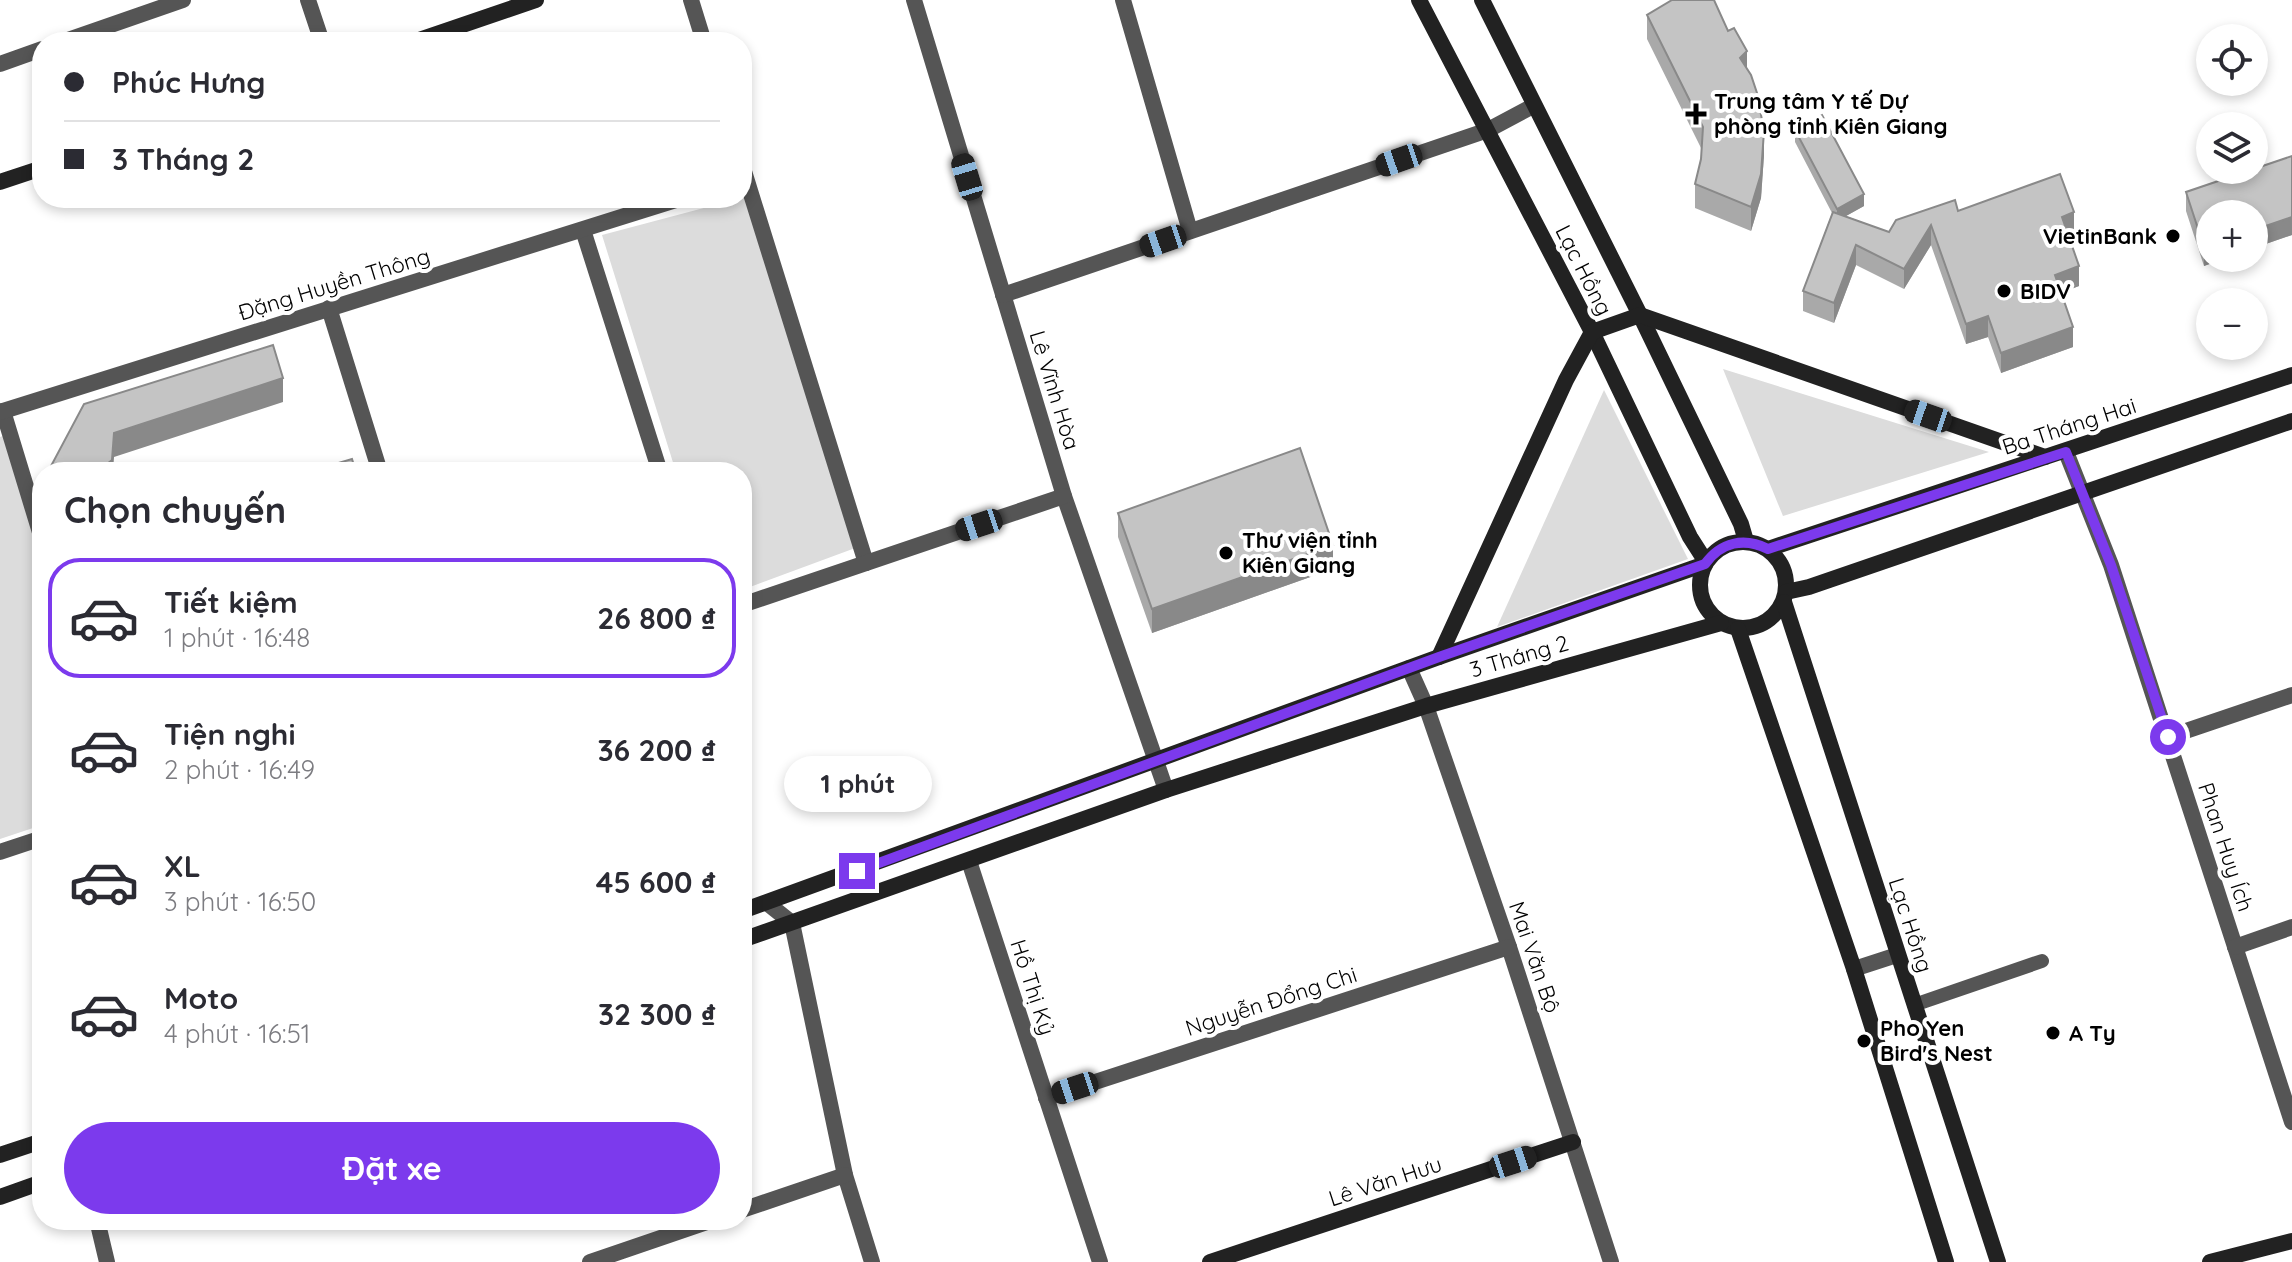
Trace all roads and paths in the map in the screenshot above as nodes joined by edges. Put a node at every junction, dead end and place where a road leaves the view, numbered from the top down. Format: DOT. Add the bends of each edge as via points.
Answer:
graph roads {
  1 [pos="183,0"];
  2 [pos="308,0"];
  3 [pos="536,0"];
  4 [pos="691,0"];
  5 [pos="914,0"];
  6 [pos="1123,0"];
  7 [pos="1419,0"];
  8 [pos="1482,0"];
  9 [pos="91,32"];
  10 [pos="319,32"];
  11 [pos="442,32"];
  12 [pos="701,32"];
  13 [pos="32,53"];
  14 [pos="0,64"];
  15 [pos="1533,106"];
  16 [pos="1488,130"];
  17 [pos="32,171"];
  18 [pos="0,182"];
  19 [pos="752,202"];
  20 [pos="651,208"];
  21 [pos="583,230"];
  22 [pos="1190,231"];
  23 [pos="1003,295"];
  24 [pos="329,308"];
  25 [pos="1640,315"];
  26 [pos="1592,332"];
  27 [pos="2292,375"];
  28 [pos="1,412"];
  29 [pos="2292,421"];
  30 [pos="2066,452"];
  31 [pos="2045,457"];
  32 [pos="377,462"];
  33 [pos="657,462"];
  34 [pos="2084,493"];
  35 [pos="1064,496"];
  36 [pos="32,508"];
  37 [pos="1746,541"];
  38 [pos="1768,549"];
  39 [pos="866,563"];
  40 [pos="1705,563"];
  41 [pos="1785,597"];
  42 [pos="752,602"];
  43 [pos="1721,623"];
  44 [pos="1738,629"];
  45 [pos="1439,657"];
  46 [pos="1409,668"];
  47 [pos="2292,695"];
  48 [pos="1426,706"];
  49 [pos="2168,737"];
  50 [pos="1156,761"];
  51 [pos="1166,790"];
  52 [pos="32,841"];
  53 [pos="0,852"];
  54 [pos="969,861"];
  55 [pos="767,903"];
  56 [pos="752,908"];
  57 [pos="792,923"];
  58 [pos="2292,927"];
  59 [pos="752,937"];
  60 [pos="1509,947"];
  61 [pos="2235,947"];
  62 [pos="1897,955"];
  63 [pos="2042,961"];
  64 [pos="1854,969"];
  65 [pos="1914,1005"];
  66 [pos="1046,1098"];
  67 [pos="2292,1122"];
  68 [pos="1573,1142"];
  69 [pos="32,1144"];
  70 [pos="0,1155"];
  71 [pos="845,1175"];
  72 [pos="32,1186"];
  73 [pos="0,1197"];
  74 [pos="752,1207"];
  75 [pos="99,1230"];
  76 [pos="684,1230"];
  77 [pos="2292,1241"];
  78 [pos="107,1262"];
  79 [pos="590,1262"];
  80 [pos="872,1262"];
  81 [pos="1100,1262"];
  82 [pos="1210,1262"];
  83 [pos="1611,1262"];
  84 [pos="1946,1262"];
  85 [pos="1998,1262"];
  86 [pos="2210,1262"];
  1 -- 9 [label="street"];
  2 -- 10 [label="street"];
  3 -- 11 [label="main road"];
  4 -- 12 [label="street"];
  5 -- 23 [label="street, Lê Vĩnh Hòa"];
  6 -- 22 [label="street"];
  7 -- 16 [label="main road, Lạc Hồng"];
  8 -- 15 [label="main road, Lạc Hồng"];
  13 -- 14 [label="street"];
  15 -- 16 [label="street"];
  15 -- 25 [label="main road, Lạc Hồng"];
  16 -- 22 [label="street"];
  16 -- 26 [label="main road, Lạc Hồng"];
  17 -- 18 [label="main road"];
  19 -- 39 [label="street"];
  20 -- 21 [label="street, Đặng Huyền Thông"];
  21 -- 24 [label="street, Đặng Huyền Thông"];
  21 -- 33 [label="street"];
  22 -- 23 [label="street"];
  23 -- 35 [label="street, Lê Vĩnh Hòa"];
  24 -- 28 [label="street, Đặng Huyền Thông"];
  24 -- 32 [label="street"];
  25 -- 26 [label="main road"];
  25 -- 31 [label="main road"];
  25 -- 37 [label="main road, Lạc Hồng"];
  26 -- 40 [label="main road, Lạc Hồng"];
  26 -- 45 [label="main road"];
  27 -- 30 [label="main road, Ba Tháng Hai"];
  28 -- 36 [label="street"];
  29 -- 34 [label="main road"];
  30 -- 31 [label="main road, Ba Tháng Hai"];
  30 -- 34 [label="street, Phan Huy Ích"];
  31 -- 38 [label="main road, Ba Tháng Hai"];
  34 -- 41 [label="main road"];
  34 -- 49 [label="street, Phan Huy Ích"];
  35 -- 39 [label="street"];
  35 -- 50 [label="street, Lê Vĩnh Hòa"];
  37 -- 38 [label="main road"];
  37 -- 40 [label="main road" via="1723,546"];
  38 -- 41 [label="main road" via="1783,568"];
  39 -- 42 [label="street"];
  40 -- 43 [label="main road" via="1701,597"];
  40 -- 45 [label="main road, 3 Tháng 2"];
  41 -- 44 [label="main road" via="1778,612 1760,626"];
  41 -- 62 [label="main road, Lạc Hồng"];
  43 -- 44 [label="main road"];
  43 -- 48 [label="main road, 3 Tháng 2"];
  44 -- 64 [label="main road"];
  45 -- 46 [label="main road, 3 Tháng 2"];
  46 -- 48 [label="street, Mai Văn Bộ"];
  46 -- 50 [label="main road, 3 Tháng 2"];
  47 -- 49 [label="street"];
  48 -- 51 [label="main road, 3 Tháng 2"];
  48 -- 60 [label="street, Mai Văn Bộ"];
  49 -- 61 [label="street, Phan Huy Ích"];
  50 -- 51 [label="street, Lê Vĩnh Hòa"];
  50 -- 55 [label="main road, 3 Tháng 2"];
  51 -- 54 [label="main road, 3 Tháng 2"];
  52 -- 53 [label="street"];
  54 -- 57 [label="main road, 3 Tháng 2"];
  54 -- 66 [label="street, Hồ Thị Kỷ"];
  55 -- 56 [label="main road, 3 Tháng 2"];
  55 -- 57 [label="street"];
  57 -- 59 [label="main road, 3 Tháng 2"];
  57 -- 71 [label="street"];
  58 -- 61 [label="street"];
  60 -- 66 [label="street, Nguyễn Đổng Chi"];
  60 -- 68 [label="street, Mai Văn Bộ"];
  61 -- 67 [label="street, Phan Huy Ích"];
  62 -- 64 [label="street"];
  62 -- 65 [label="main road, Lạc Hồng"];
  63 -- 65 [label="lane"];
  64 -- 84 [label="main road"];
  65 -- 85 [label="main road, Lạc Hồng"];
  66 -- 81 [label="street, Hồ Thị Kỷ"];
  68 -- 82 [label="main road, Lê Văn Hưu"];
  68 -- 83 [label="street, Mai Văn Bộ"];
  69 -- 70 [label="main road"];
  71 -- 74 [label="street"];
  71 -- 80 [label="street"];
  72 -- 73 [label="main road"];
  75 -- 78 [label="street"];
  76 -- 79 [label="street"];
  77 -- 86 [label="main road"];
}
